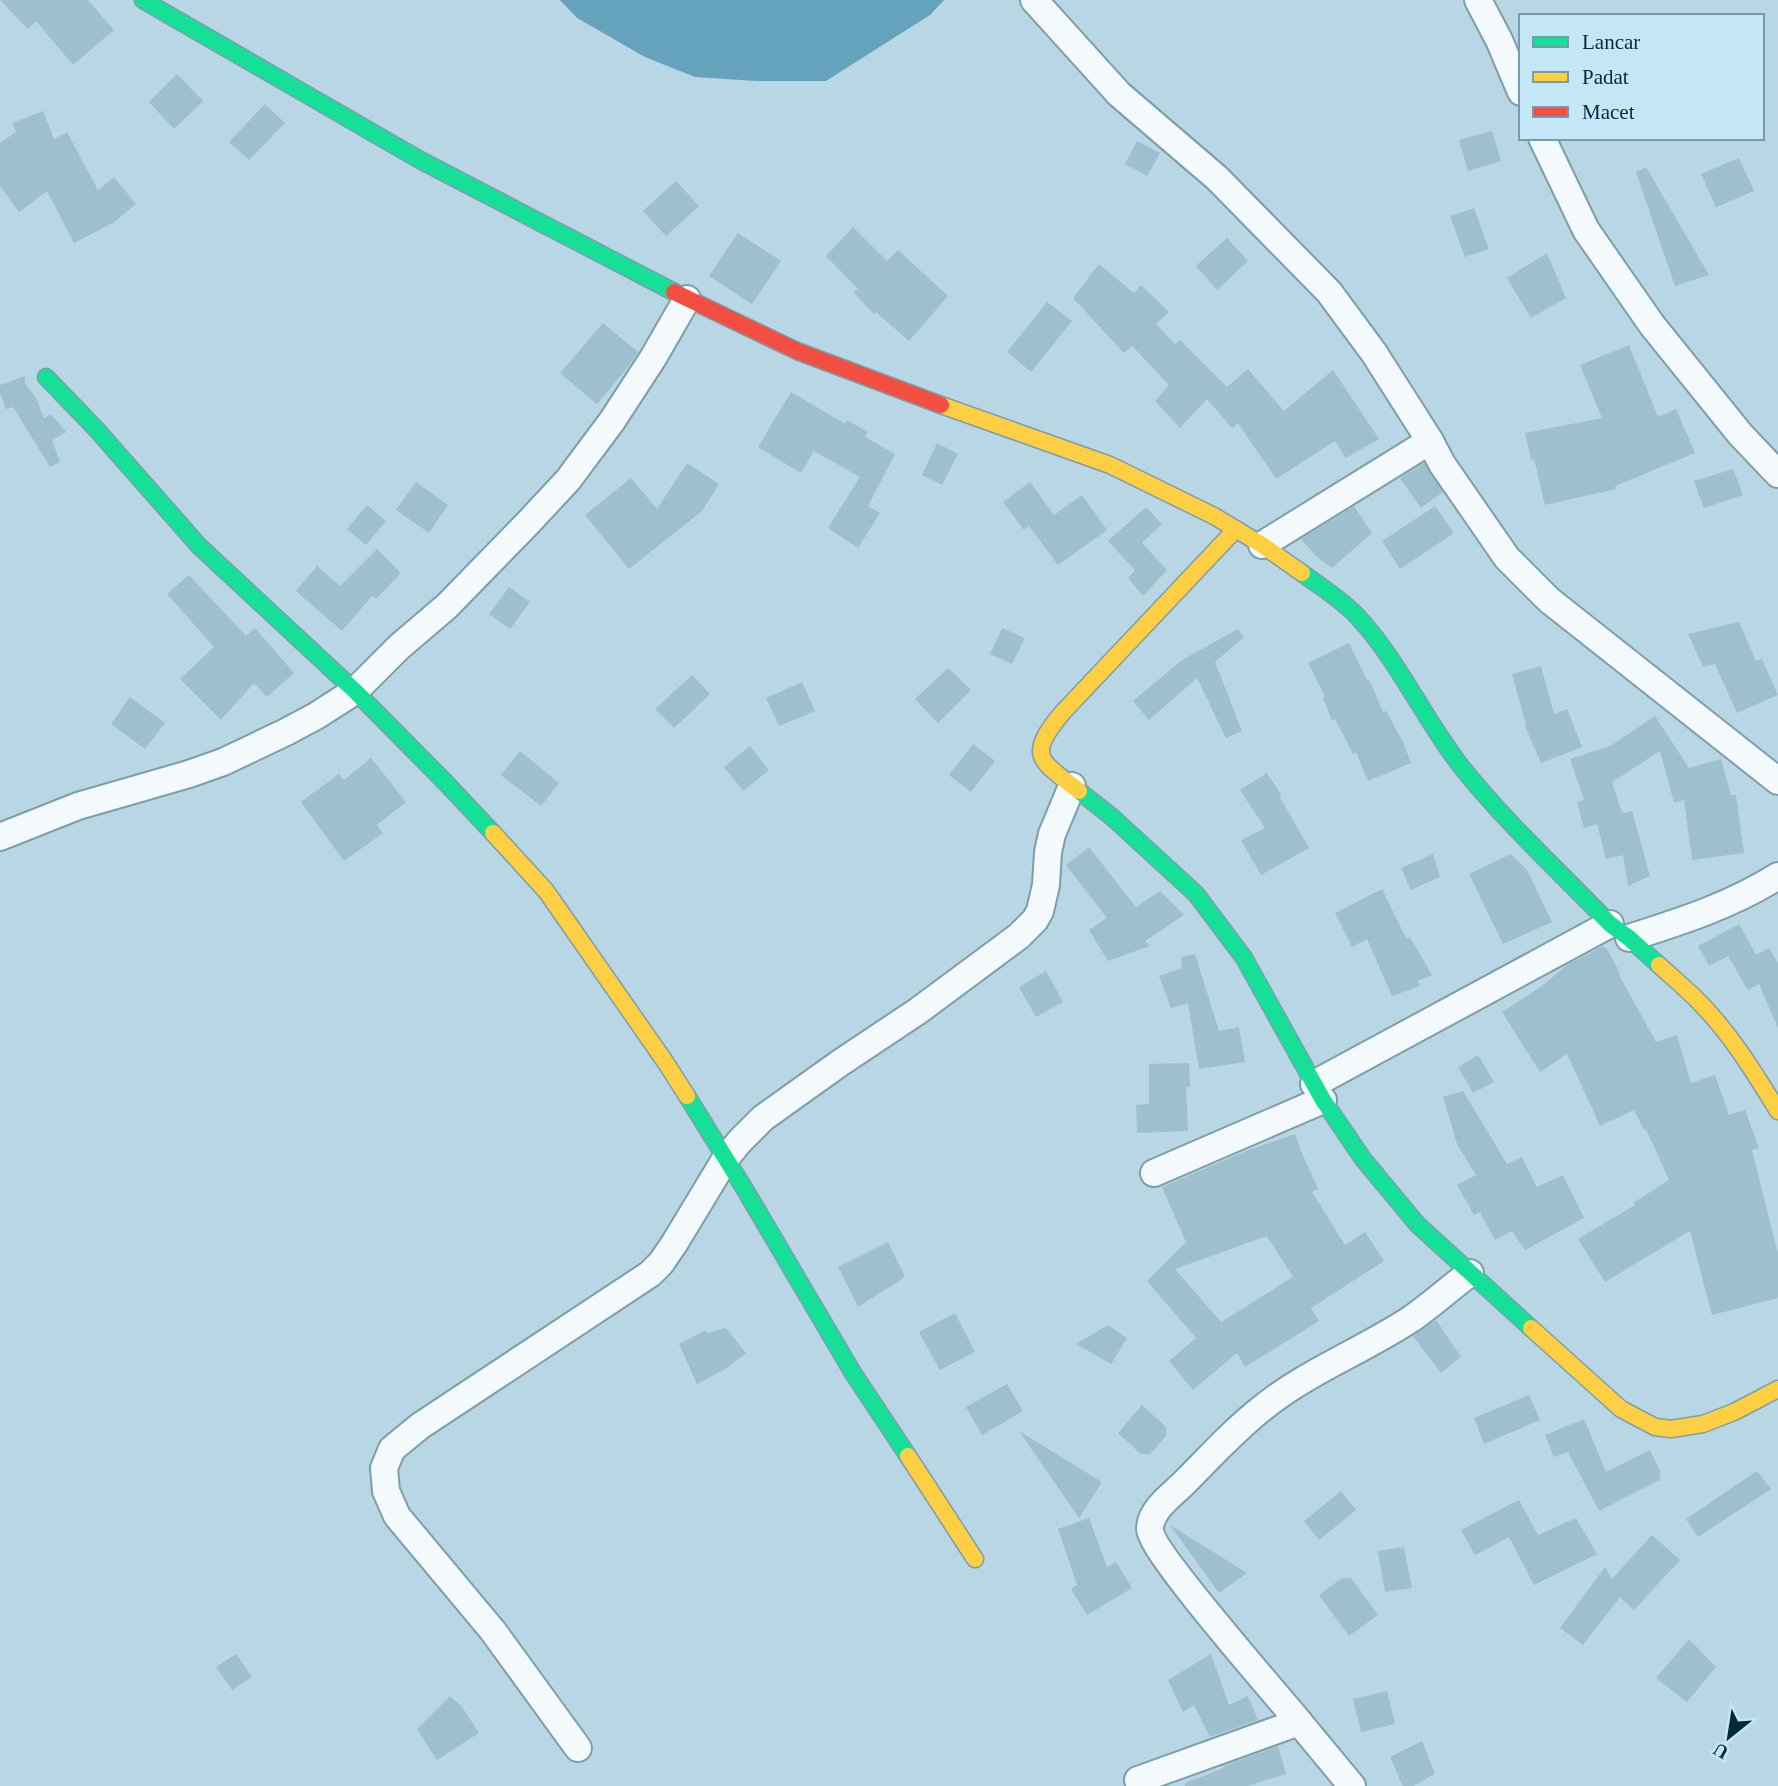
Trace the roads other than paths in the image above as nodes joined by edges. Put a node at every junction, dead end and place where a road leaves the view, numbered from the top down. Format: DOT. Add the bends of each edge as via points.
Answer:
graph roads {
  1 [pos="143,0"];
  2 [pos="1034,0"];
  3 [pos="1478,0"];
  4 [pos="1519,87"];
  5 [pos="1543,140"];
  6 [pos="687,299"];
  7 [pos="46,377"];
  8 [pos="1430,441"];
  9 [pos="1778,474"];
  10 [pos="1236,529"];
  11 [pos="1262,545"];
  12 [pos="355,691"];
  13 [pos="1778,781"];
  14 [pos="1072,786"];
  15 [pos="0,837"];
  16 [pos="1778,876"];
  17 [pos="1620,931"];
  18 [pos="1319,1092"];
  19 [pos="1778,1111"];
  20 [pos="726,1158"];
  21 [pos="1154,1172"];
  22 [pos="1469,1273"];
  23 [pos="1778,1389"];
  24 [pos="975,1559"];
  25 [pos="1299,1722"];
  26 [pos="578,1748"];
  27 [pos="1138,1780"];
  28 [pos="1352,1786"];
  1 -- 6 [label="street" via="421,160"];
  2 -- 8 [label="street" via="1119,94 1217,178 1329,292"];
  3 -- 4 [label="street"];
  5 -- 9 [label="street" via="1586,230 1652,325 1740,435"];
  6 -- 10 [label="street" via="797,351 1110,465"];
  6 -- 12 [label="street" via="612,421 568,480 447,606"];
  7 -- 12 [label="street" via="199,546"];
  8 -- 11 [label="street"];
  8 -- 13 [label="street" via="1507,558 1549,600"];
  10 -- 11 [label="street"];
  10 -- 14 [label="street" via="1052,726 1040,749 1042,760"];
  11 -- 17 [label="street" via="1355,614 1460,764"];
  12 -- 15 [label="street" via="316,716 223,762 78,806"];
  12 -- 20 [label="street" via="546,891"];
  14 -- 18 [label="street" via="1196,894 1244,958"];
  14 -- 20 [label="street" via="1052,834 1046,884 1035,920 918,1011 763,1118"];
  16 -- 17 [label="street" via="1702,915"];
  17 -- 18 [label="street"];
  17 -- 19 [label="street" via="1702,1005 1749,1063"];
  18 -- 21 [label="street"];
  18 -- 22 [label="street" via="1363,1159 1417,1224"];
  20 -- 24 [label="street" via="853,1373"];
  20 -- 26 [label="street" via="674,1244 650,1274 420,1426 392,1449 384,1468 386,1491 397,1516 494,1631"];
  22 -- 23 [label="street" via="1621,1409 1654,1426 1691,1428"];
  22 -- 25 [label="street" via="1412,1318 1265,1405 1153,1518 1153,1541"];
  25 -- 27 [label="street"];
  25 -- 28 [label="street"];
}
